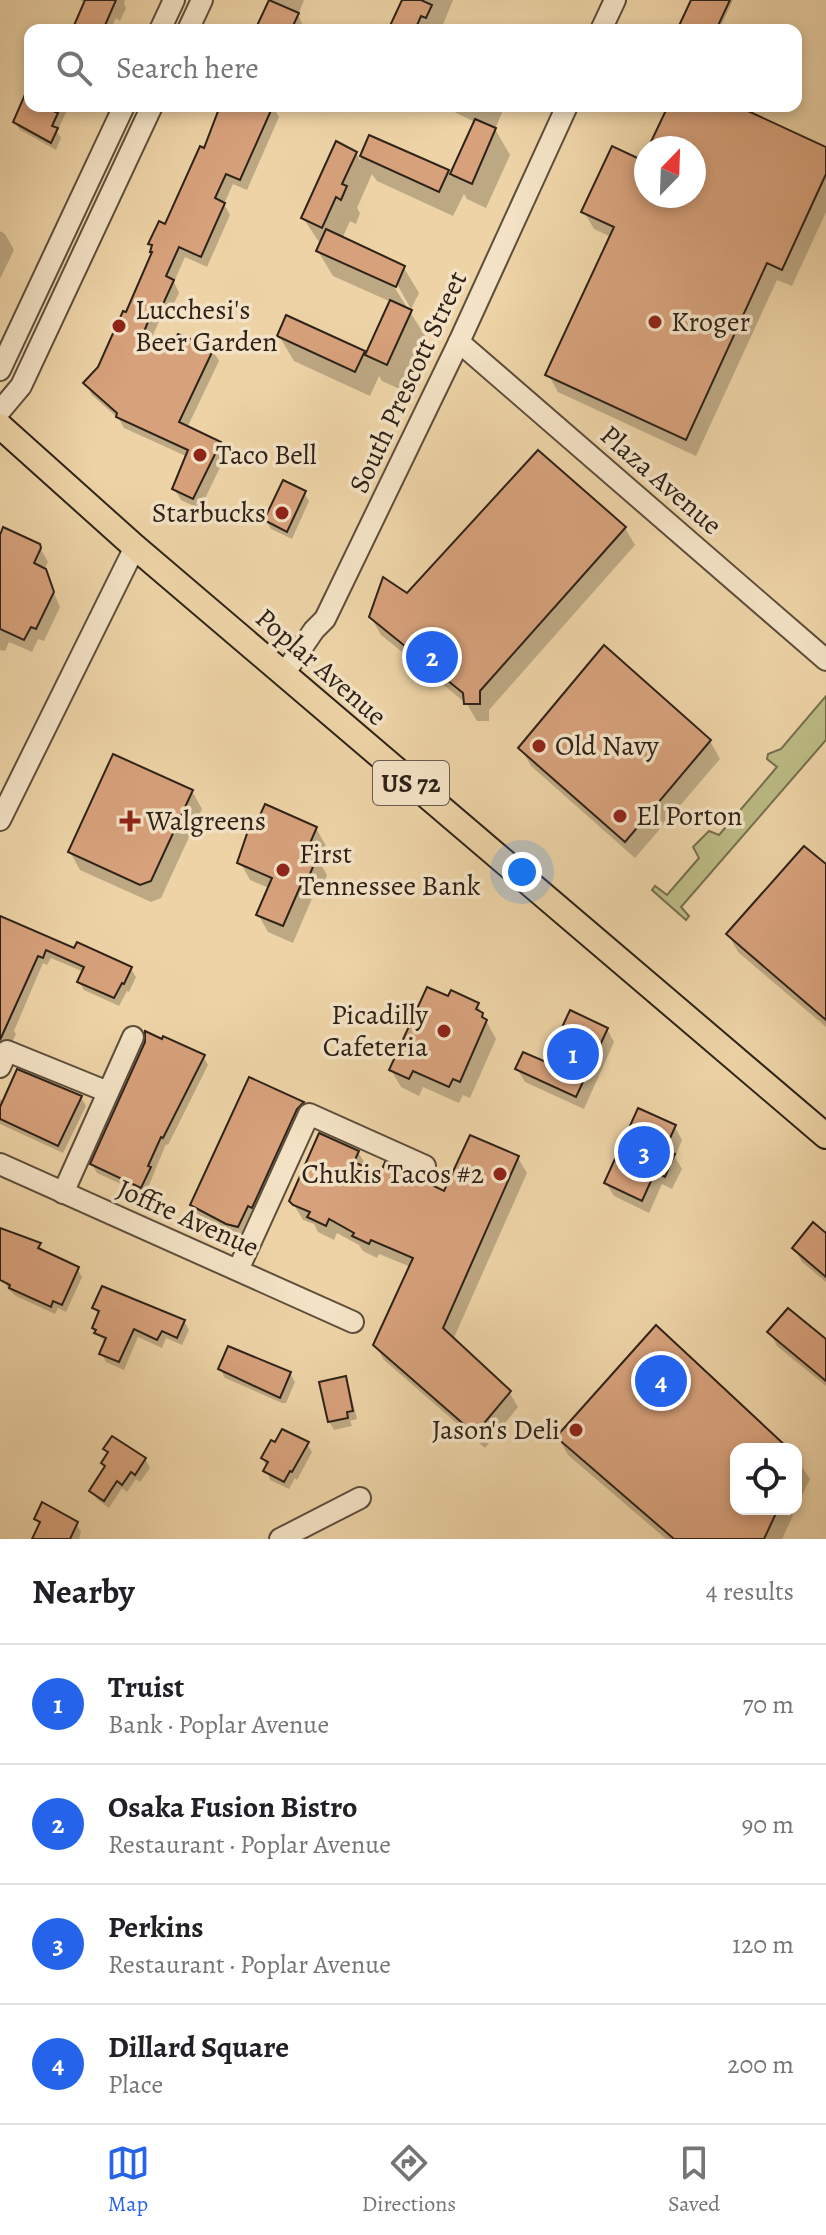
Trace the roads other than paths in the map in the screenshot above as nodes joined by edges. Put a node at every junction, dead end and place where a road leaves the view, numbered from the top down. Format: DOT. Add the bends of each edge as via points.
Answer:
graph roads {
  1 [pos="174,0"];
  2 [pos="202,0"];
  3 [pos="615,0"];
  4 [pos="163,24"];
  5 [pos="191,24"];
  6 [pos="604,24"];
  7 [pos="121,112"];
  8 [pos="149,112"];
  9 [pos="564,112"];
  10 [pos="459,342"];
  11 [pos="0,370"];
  12 [pos="0,411"];
  13 [pos="0,426"];
  14 [pos="135,547"];
  15 [pos="826,660"];
  16 [pos="284,674"];
  17 [pos="0,820"];
  18 [pos="133,1037"];
  19 [pos="0,1067"];
  20 [pos="108,1092"];
  21 [pos="826,1136"];
  22 [pos="0,1164"];
  23 [pos="425,1166"];
  24 [pos="63,1193"];
  25 [pos="238,1270"];
  26 [pos="353,1322"];
  27 [pos="360,1498"];
  28 [pos="280,1539"];
  1 -- 4 [label="street"];
  2 -- 5 [label="street"];
  3 -- 6 [label="street"];
  7 -- 11 [label="street"];
  8 -- 12 [label="street" via="21,386"];
  9 -- 10 [label="street, South Prescott Street"];
  10 -- 15 [label="street, Plaza Avenue"];
  10 -- 16 [label="street, South Prescott Street" via="325,619"];
  13 -- 14 [label="main road, Poplar Avenue / US 72"];
  14 -- 16 [label="main road, Poplar Avenue / US 72"];
  14 -- 17 [label="street"];
  16 -- 21 [label="main road, Poplar Avenue / US 72"];
  18 -- 20 [label="street"];
  19 -- 20 [label="street" via="7,1051"];
  20 -- 24 [label="street"];
  22 -- 24 [label="street, Joffre Avenue"];
  23 -- 25 [label="street" via="309,1114"];
  24 -- 25 [label="street, Joffre Avenue"];
  25 -- 26 [label="street, Joffre Avenue"];
  27 -- 28 [label="street"];
}
